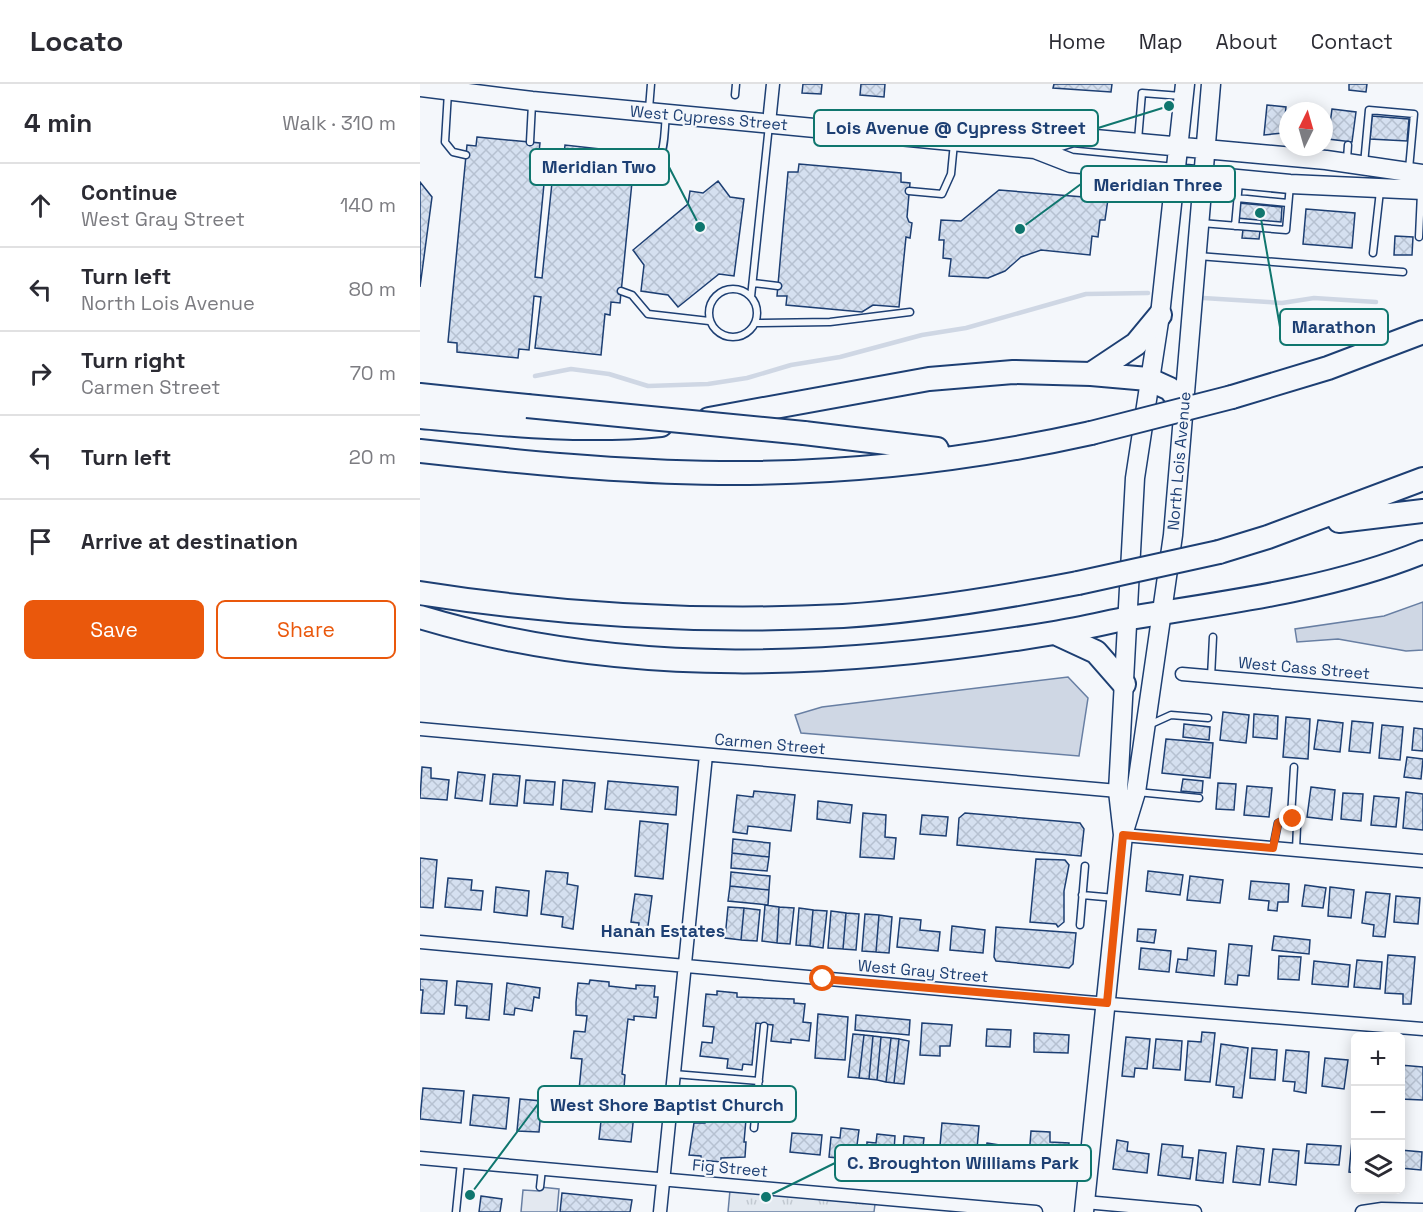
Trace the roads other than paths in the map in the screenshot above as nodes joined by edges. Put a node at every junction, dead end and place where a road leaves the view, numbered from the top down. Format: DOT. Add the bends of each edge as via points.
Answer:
graph roads {
  1 [pos="651,84"];
  2 [pos="736,84"];
  3 [pos="773,84"];
  4 [pos="1211,84"];
  5 [pos="420,87"];
  6 [pos="1185,90"];
  7 [pos="448,91"];
  8 [pos="735,95"];
  9 [pos="532,101"];
  10 [pos="657,113"];
  11 [pos="769,123"];
  12 [pos="530,142"];
  13 [pos="954,142"];
  14 [pos="1138,143"];
  15 [pos="1179,147"];
  16 [pos="1035,149"];
  17 [pos="1204,149"];
  18 [pos="466,154"];
  19 [pos="1353,158"];
  20 [pos="633,172"];
  21 [pos="1176,172"];
  22 [pos="1202,174"];
  23 [pos="1239,179"];
  24 [pos="1419,182"];
  25 [pos="1290,184"];
  26 [pos="1381,187"];
  27 [pos="909,191"];
  28 [pos="1238,198"];
  29 [pos="1288,203"];
  30 [pos="1197,222"];
  31 [pos="1235,226"];
  32 [pos="1419,237"];
  33 [pos="1373,253"];
  34 [pos="1194,256"];
  35 [pos="1403,272"];
  36 [pos="753,283"];
  37 [pos="778,286"];
  38 [pos="621,291"];
  39 [pos="751,297"];
  40 [pos="910,312"];
  41 [pos="1160,315"];
  42 [pos="710,321"];
  43 [pos="755,323"];
  44 [pos="1423,332"];
  45 [pos="1091,374"];
  46 [pos="1148,379"];
  47 [pos="420,395"];
  48 [pos="1184,407"];
  49 [pos="420,417"];
  50 [pos="1001,451"];
  51 [pos="420,452"];
  52 [pos="1423,479"];
  53 [pos="1423,511"];
  54 [pos="1268,537"];
  55 [pos="1423,552"];
  56 [pos="420,593"];
  57 [pos="1163,613"];
  58 [pos="420,616"];
  59 [pos="1127,619"];
  60 [pos="1053,633"];
  61 [pos="1213,637"];
  62 [pos="1182,674"];
  63 [pos="1211,677"];
  64 [pos="1124,684"];
  65 [pos="1423,695"];
  66 [pos="1208,718"];
  67 [pos="1146,726"];
  68 [pos="420,729"];
  69 [pos="706,755"];
  70 [pos="1294,766"];
  71 [pos="1127,792"];
  72 [pos="1199,798"];
  73 [pos="1291,817"];
  74 [pos="1123,835"];
  75 [pos="1273,848"];
  76 [pos="1296,850"];
  77 [pos="1423,861"];
  78 [pos="1085,866"];
  79 [pos="1082,895"];
  80 [pos="1117,899"];
  81 [pos="1080,925"];
  82 [pos="420,942"];
  83 [pos="685,966"];
  84 [pos="1107,1003"];
  85 [pos="764,1026"];
  86 [pos="1423,1029"];
  87 [pos="674,1074"];
  88 [pos="759,1081"];
  89 [pos="754,1128"];
  90 [pos="420,1158"];
  91 [pos="461,1161"];
  92 [pos="542,1168"];
  93 [pos="663,1178"];
  94 [pos="540,1187"];
  95 [pos="1084,1207"];
  96 [pos="1423,1210"];
  97 [pos="456,1212"];
  98 [pos="660,1212"];
  99 [pos="1036,1212"];
  100 [pos="1195,1212"];
  101 [pos="1362,1212"];
  1 -- 10 [label="lane"];
  2 -- 8 [label="lane"];
  3 -- 11 [label="street"];
  4 -- 17 [label="street, North Lois Avenue"];
  5 -- 7 [label="street, West Cypress Street"];
  6 -- 14 [label="lane" via="1142,93"];
  6 -- 15 [label="street, North Lois Avenue"];
  7 -- 9 [label="street, West Cypress Street"];
  7 -- 18 [label="lane" via="445,142 453,152"];
  9 -- 10 [label="street, West Cypress Street"];
  9 -- 12 [label="lane"];
  10 -- 11 [label="street, West Cypress Street"];
  10 -- 20 [label="lane" via="662,156 646,172"];
  11 -- 13 [label="street, West Cypress Street"];
  11 -- 36 [label="lane"];
  13 -- 16 [label="street, West Cypress Street"];
  13 -- 27 [label="lane" via="951,174 942,194"];
  14 -- 15 [label="street, West Cypress Street"];
  14 -- 16 [label="street, West Cypress Street" via="1073,137"];
  15 -- 17 [label="street, West Cypress Street"];
  15 -- 21 [label="street, North Lois Avenue"];
  16 -- 21 [label="street, West Cypress Street" via="1071,163"];
  17 -- 19 [label="street, West Cypress Street"];
  17 -- 22 [label="street, North Lois Avenue"];
  19 -- 24 [label="street, West Cypress Street"];
  19 -- 24 [label="lane" via="1369,110 1414,114"];
  21 -- 22 [label="street, West Cypress Street"];
  21 -- 41 [label="street, North Lois Avenue"];
  22 -- 23 [label="street, West Cypress Street"];
  22 -- 30 [label="street, North Lois Avenue"];
  23 -- 25 [label="street, West Cypress Street"];
  23 -- 28 [label="lane"];
  24 -- 26 [label="street, West Cypress Street"];
  24 -- 32 [label="lane"];
  25 -- 26 [label="street, West Cypress Street"];
  25 -- 29 [label="lane"];
  26 -- 33 [label="lane"];
  28 -- 29 [label="lane"];
  28 -- 31 [label="lane"];
  29 -- 31 [label="lane" via="1286,230"];
  30 -- 31 [label="lane"];
  30 -- 34 [label="street, North Lois Avenue"];
  34 -- 35 [label="lane"];
  34 -- 48 [label="street, North Lois Avenue"];
  36 -- 37 [label="lane"];
  36 -- 39 [label="lane"];
  38 -- 42 [label="lane" via="632,295 648,314"];
  39 -- 42 [label="lane" via="740,290 723,290 711,302"];
  39 -- 43 [label="lane" via="757,314"];
  40 -- 43 [label="lane" via="830,322"];
  41 -- 45 [label="highway" via="1136,344"];
  41 -- 46 [label="street, North Lois Avenue"];
  42 -- 43 [label="lane" via="717,332 732,338 747,333"];
  44 -- 50 [label="highway, bridge" via="1328,369 1232,397 1091,434"];
  45 -- 46 [label="highway"];
  45 -- 49 [label="highway" via="972,374 890,385 727,417 643,427 557,428"];
  46 -- 48 [label="highway" via="1170,389"];
  46 -- 59 [label="street, North Lois Avenue" via="1132,507"];
  47 -- 50 [label="highway, bridge" via="927,449"];
  48 -- 57 [label="street, North Lois Avenue"];
  50 -- 51 [label="highway" via="890,465 722,473 593,468"];
  52 -- 54 [label="highway"];
  53 -- 54 [label="highway" via="1330,522"];
  54 -- 56 [label="highway, bridge" via="1078,584 934,607 845,615 753,619 600,614"];
  55 -- 57 [label="highway" via="1354,576 1218,606"];
  57 -- 59 [label="highway"];
  57 -- 67 [label="street, North Lois Avenue"];
  58 -- 60 [label="highway" via="553,649 700,662 886,654"];
  59 -- 60 [label="highway"];
  59 -- 64 [label="street, North Lois Avenue"];
  60 -- 64 [label="highway" via="1096,652"];
  61 -- 63 [label="lane"];
  62 -- 63 [label="street, West Cass Street"];
  63 -- 65 [label="street, West Cass Street"];
  64 -- 71 [label="street, North Lois Avenue"];
  66 -- 67 [label="lane" via="1171,716"];
  67 -- 71 [label="street, North Lois Avenue"];
  68 -- 69 [label="street, Carmen Street"];
  69 -- 71 [label="street, Carmen Street"];
  69 -- 83 [label="street"];
  70 -- 73 [label="lane"];
  71 -- 72 [label="lane"];
  71 -- 74 [label="street, North Lois Avenue"];
  73 -- 75 [label="lane" via="1278,823"];
  73 -- 76 [label="lane" via="1297,826"];
  74 -- 75 [label="street"];
  74 -- 80 [label="street, North Lois Avenue"];
  75 -- 76 [label="street"];
  76 -- 77 [label="street"];
  78 -- 79 [label="lane"];
  79 -- 80 [label="lane"];
  79 -- 81 [label="lane"];
  80 -- 84 [label="street, North Lois Avenue"];
  82 -- 83 [label="street, West Gray Street"];
  83 -- 84 [label="street, West Gray Street"];
  83 -- 87 [label="street"];
  84 -- 86 [label="street, West Gray Street"];
  84 -- 95 [label="street, North Lois Avenue"];
  85 -- 88 [label="lane"];
  87 -- 88 [label="lane"];
  87 -- 93 [label="street"];
  88 -- 89 [label="lane"];
  90 -- 91 [label="street, Fig Street"];
  91 -- 92 [label="street, Fig Street"];
  91 -- 97 [label="lane"];
  92 -- 93 [label="street, Fig Street"];
  92 -- 94 [label="lane"];
  93 -- 98 [label="street"];
  93 -- 99 [label="street, Fig Street"];
  95 -- 100 [label="street"];
  96 -- 101 [label="street"];
}
